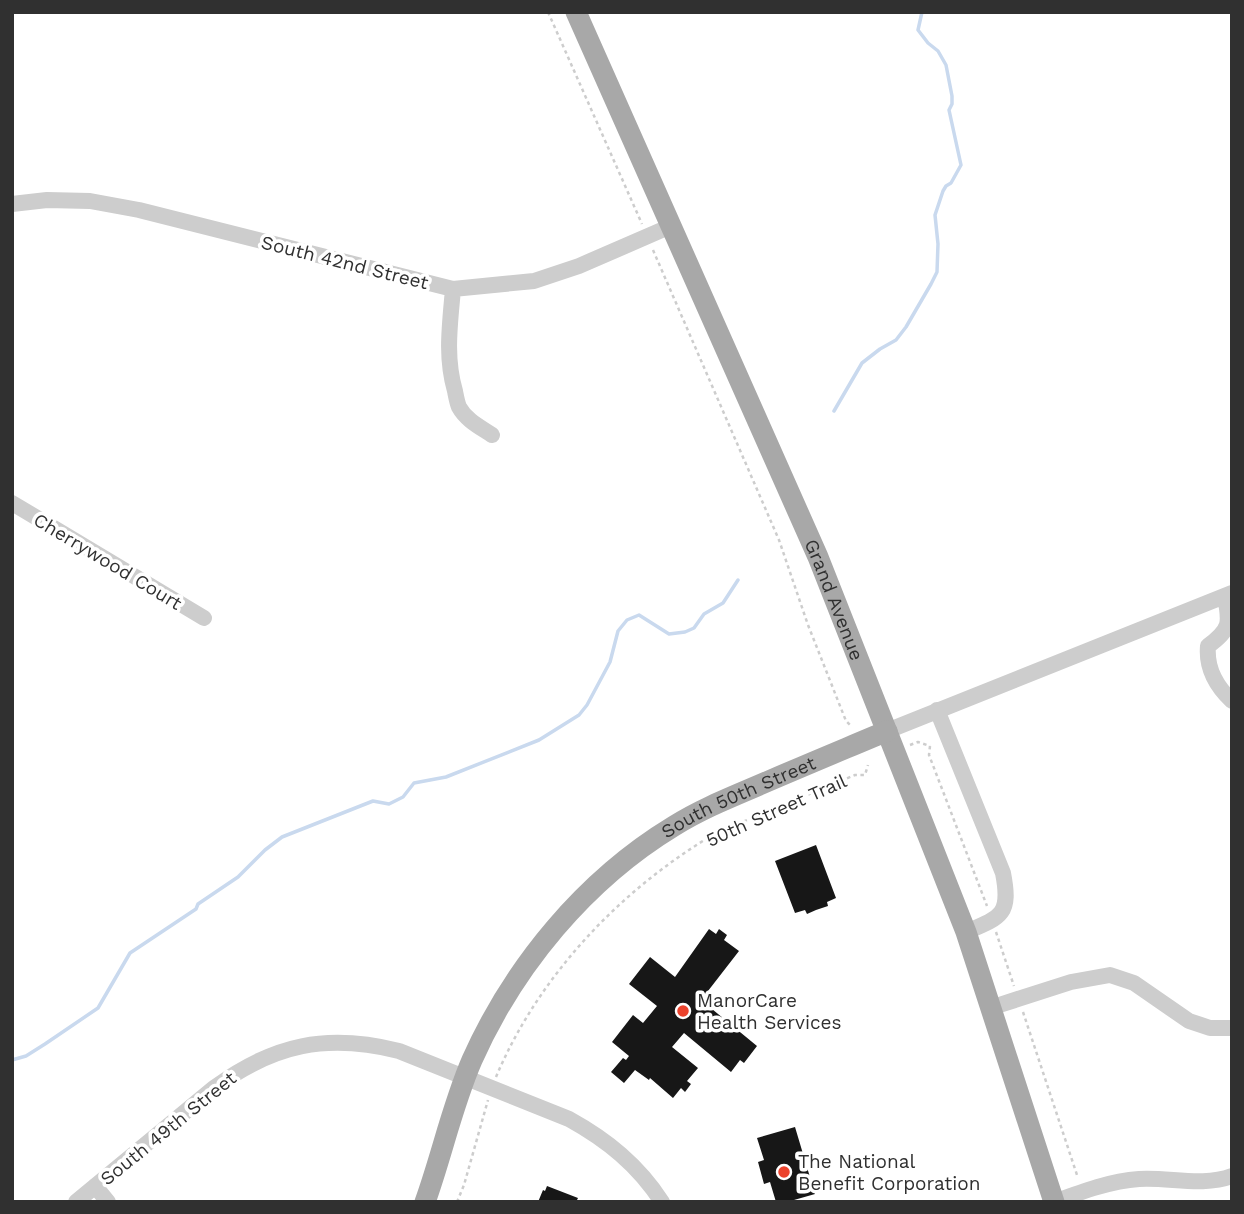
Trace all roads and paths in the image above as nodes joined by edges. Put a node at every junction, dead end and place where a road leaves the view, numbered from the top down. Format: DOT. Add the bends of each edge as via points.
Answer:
graph roads {
  1 [pos="548,12"];
  2 [pos="576,12"];
  3 [pos="12,204"];
  4 [pos="670,226"];
  5 [pos="647,237"];
  6 [pos="453,289"];
  7 [pos="492,435"];
  8 [pos="12,503"];
  9 [pos="1228,595"];
  10 [pos="204,618"];
  11 [pos="1232,701"];
  12 [pos="937,710"];
  13 [pos="852,724"];
  14 [pos="887,730"];
  15 [pos="918,741"];
  16 [pos="868,765"];
  17 [pos="992,921"];
  18 [pos="966,932"];
  19 [pos="1019,998"];
  20 [pos="990,1008"];
  21 [pos="1232,1028"];
  22 [pos="465,1078"];
  23 [pos="495,1079"];
  24 [pos="489,1097"];
  25 [pos="1232,1176"];
  26 [pos="95,1186"];
  27 [pos="1082,1192"];
  28 [pos="76,1202"];
  29 [pos="108,1202"];
  30 [pos="425,1202"];
  31 [pos="457,1202"];
  32 [pos="662,1202"];
  33 [pos="1054,1202"];
  1 -- 5 [label="path"];
  2 -- 4 [label="main road, Grand Avenue"];
  3 -- 6 [label="street, South 42nd Street" via="90,201 139,210"];
  4 -- 5 [label="street, South 42nd Street"];
  4 -- 14 [label="main road, Grand Avenue" via="818,557"];
  5 -- 6 [label="street, South 42nd Street" via="534,281"];
  5 -- 13 [label="path" via="779,540 846,721"];
  6 -- 7 [label="street" via="448,357 453,384 460,407"];
  8 -- 10 [label="street, Cherrywood Court"];
  9 -- 11 [label="street" via="1225,633 1208,646 1207,658 1214,679"];
  9 -- 12 [label="street, South 50th Street"];
  12 -- 14 [label="street, South 50th Street"];
  12 -- 17 [label="street" via="1003,873 1005,909"];
  14 -- 18 [label="main road, Grand Avenue"];
  14 -- 22 [label="main road, South 50th Street" via="675,825 611,872 531,959 489,1026"];
  15 -- 17 [label="path" via="930,746 929,755"];
  16 -- 23 [label="path, 50th Street Trail" via="864,775 716,833 612,911 547,985"];
  17 -- 18 [label="street"];
  17 -- 19 [label="path"];
  18 -- 20 [label="main road, Grand Avenue"];
  19 -- 20 [label="street"];
  19 -- 21 [label="street" via="1110,975 1134,983 1189,1021 1210,1028"];
  19 -- 27 [label="path"];
  20 -- 33 [label="main road, Grand Avenue"];
  22 -- 26 [label="street, South 49th Street" via="375,1045 327,1043 278,1052 232,1074"];
  22 -- 30 [label="main road, South 50th Street"];
  22 -- 32 [label="street, South 49th Street" via="554,1112 592,1132 635,1166"];
  24 -- 31 [label="path"];
  25 -- 27 [label="street" via="1205,1181 1140,1179"];
  26 -- 28 [label="street, South 49th Street"];
  26 -- 29 [label="street"];
  27 -- 33 [label="street"];
}
